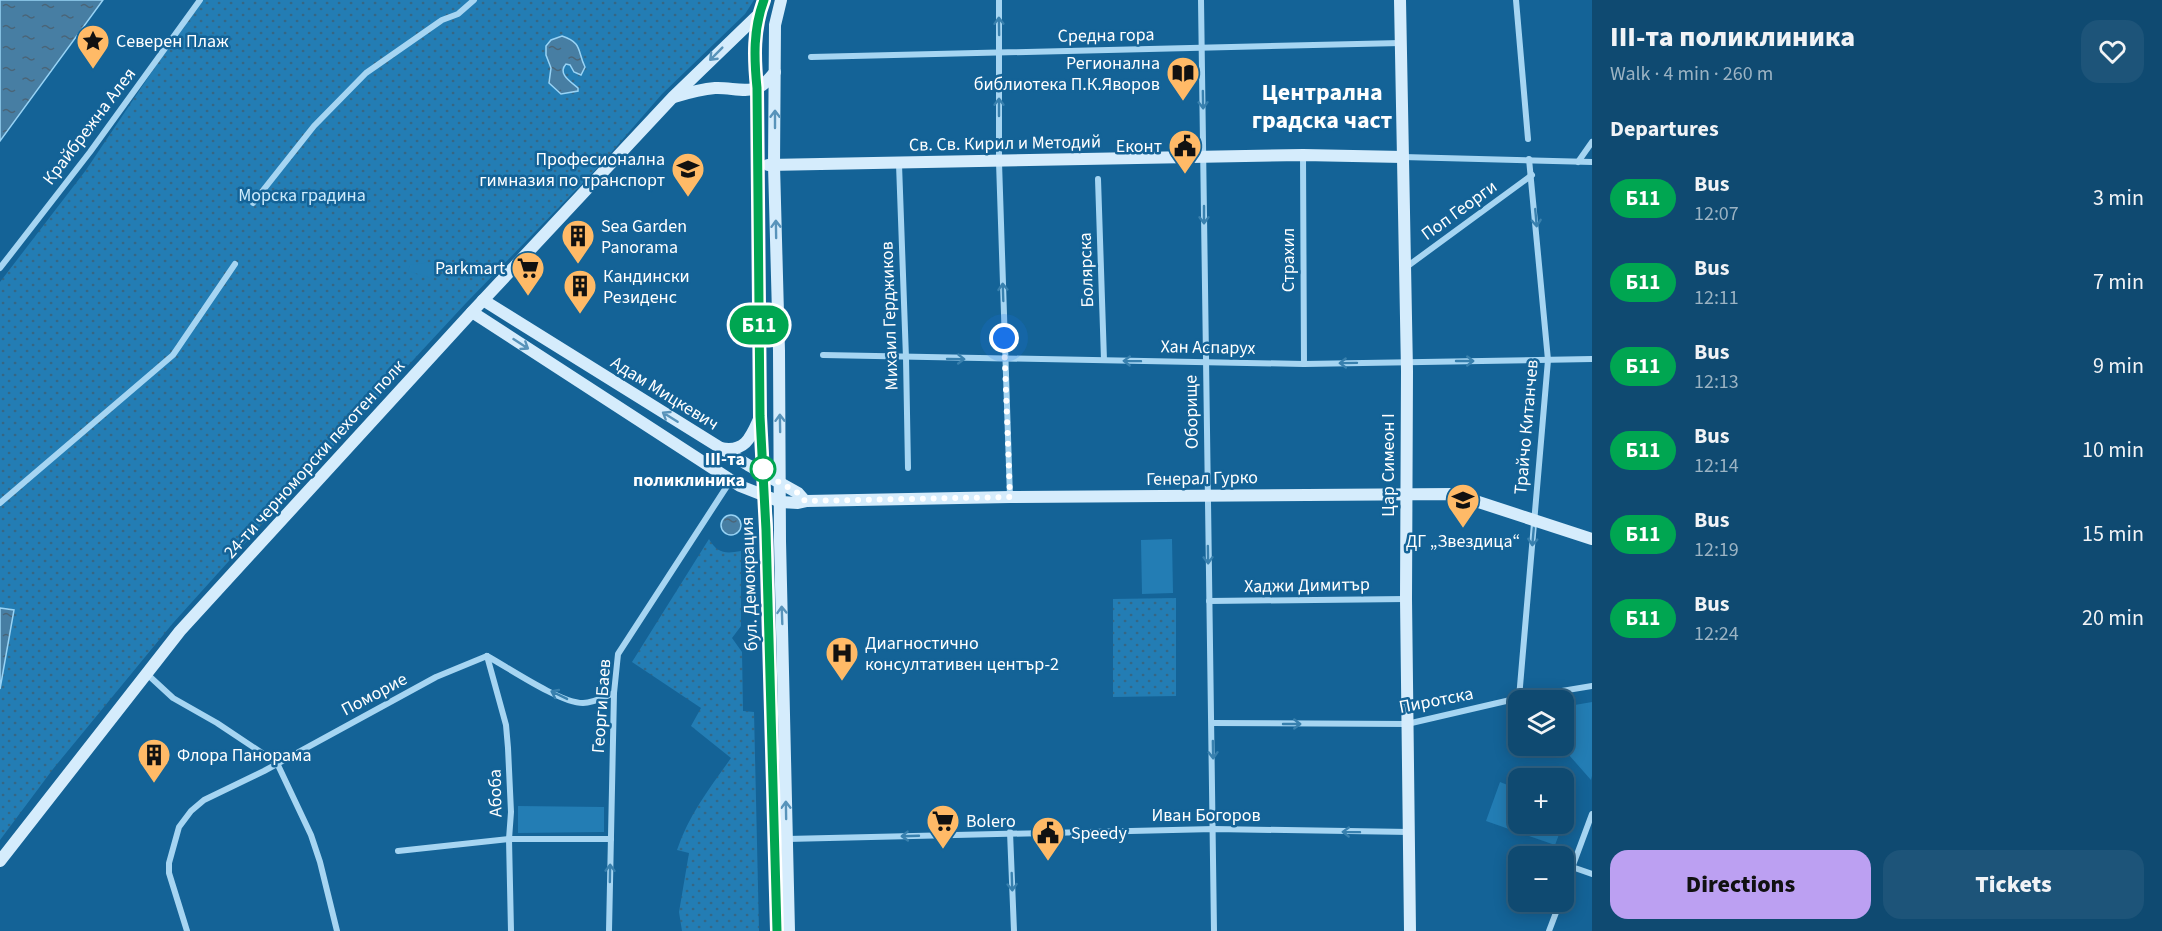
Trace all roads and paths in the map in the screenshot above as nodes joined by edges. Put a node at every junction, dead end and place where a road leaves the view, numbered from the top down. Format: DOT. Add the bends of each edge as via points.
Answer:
graph roads {
  1 [pos="200,0"];
  2 [pos="474,0"];
  3 [pos="764,0"];
  4 [pos="781,0"];
  5 [pos="999,0"];
  6 [pos="1200,0"];
  7 [pos="1400,0"];
  8 [pos="1516,0"];
  9 [pos="759,14"];
  10 [pos="1401,44"];
  11 [pos="1202,48"];
  12 [pos="1000,51"];
  13 [pos="811,57"];
  14 [pos="775,72"];
  15 [pos="757,88"];
  16 [pos="673,97"];
  17 [pos="1528,140"];
  18 [pos="1592,142"];
  19 [pos="1303,155"];
  20 [pos="1204,157"];
  21 [pos="1403,157"];
  22 [pos="1529,159"];
  23 [pos="999,162"];
  24 [pos="1578,162"];
  25 [pos="1592,162"];
  26 [pos="899,164"];
  27 [pos="757,165"];
  28 [pos="774,165"];
  29 [pos="1532,175"];
  30 [pos="1098,179"];
  31 [pos="253,203"];
  32 [pos="235,264"];
  33 [pos="0,268"];
  34 [pos="1404,268"];
  35 [pos="483,300"];
  36 [pos="472,312"];
  37 [pos="823,355"];
  38 [pos="906,358"];
  39 [pos="1005,359"];
  40 [pos="1592,359"];
  41 [pos="1104,360"];
  42 [pos="1548,360"];
  43 [pos="1407,361"];
  44 [pos="1205,362"];
  45 [pos="1304,364"];
  46 [pos="760,416"];
  47 [pos="720,447"];
  48 [pos="908,468"];
  49 [pos="763,473"];
  50 [pos="731,480"];
  51 [pos="780,482"];
  52 [pos="1406,494"];
  53 [pos="764,496"];
  54 [pos="1207,496"];
  55 [pos="1010,497"];
  56 [pos="805,501"];
  57 [pos="781,502"];
  58 [pos="0,503"];
  59 [pos="1534,519"];
  60 [pos="1592,539"];
  61 [pos="1406,599"];
  62 [pos="1209,601"];
  63 [pos="487,656"];
  64 [pos="147,674"];
  65 [pos="1592,686"];
  66 [pos="1520,690"];
  67 [pos="1568,690"];
  68 [pos="614,693"];
  69 [pos="1508,701"];
  70 [pos="1212,723"];
  71 [pos="1407,724"];
  72 [pos="277,763"];
  73 [pos="1592,814"];
  74 [pos="1214,829"];
  75 [pos="1010,832"];
  76 [pos="1410,832"];
  77 [pos="509,839"];
  78 [pos="611,839"];
  79 [pos="787,839"];
  80 [pos="398,851"];
  81 [pos="0,861"];
  82 [pos="1574,862"];
  83 [pos="1574,868"];
  84 [pos="1592,874"];
  85 [pos="1556,912"];
  86 [pos="187,931"];
  87 [pos="337,931"];
  88 [pos="511,931"];
  89 [pos="609,931"];
  90 [pos="777,931"];
  91 [pos="789,931"];
  92 [pos="1014,931"];
  93 [pos="1214,931"];
  94 [pos="1410,931"];
  95 [pos="1549,931"];
  1 -- 33 [label="street, Крайбрежна Алея"];
  2 -- 31 [label="street" via="366,73 314,126"];
  3 -- 9 [label="main road"];
  4 -- 14 [label="main road, бул. Демокрация" via="776,16"];
  12 -- 5 [label="street, one-way"];
  6 -- 11 [label="street, Оборище"];
  7 -- 10 [label="main road, Цар Симеон I"];
  8 -- 17 [label="street"];
  9 -- 15 [label="main road" via="755,39"];
  9 -- 16 [label="main road, 24-ти черноморски пехотен полк, one-way"];
  10 -- 11 [label="street, Средна гора"];
  10 -- 21 [label="main road, Цар Симеон I"];
  11 -- 12 [label="street, Средна гора"];
  11 -- 20 [label="street, Оборище, one-way"];
  12 -- 13 [label="street, Средна гора"];
  23 -- 12 [label="street, one-way"];
  14 -- 15 [label="main road"];
  28 -- 14 [label="main road, бул. Демокрация, one-way"];
  15 -- 16 [label="main road" via="713,88"];
  15 -- 27 [label="main road, бул. Демокрация"];
  16 -- 35 [label="main road, 24-ти черноморски пехотен полк"];
  18 -- 24 [label="street"];
  19 -- 20 [label="main road, Св. Св. Кирил и Методий"];
  19 -- 21 [label="main road, Св. Св. Кирил и Методий"];
  19 -- 45 [label="street, Страхил"];
  20 -- 23 [label="main road, Св. Св. Кирил и Методий"];
  20 -- 44 [label="street, Оборище, one-way"];
  21 -- 22 [label="street, Св. Св. Кирил и Методий"];
  21 -- 34 [label="main road, Цар Симеон I"];
  22 -- 24 [label="street, Св. Св. Кирил и Методий"];
  22 -- 29 [label="street, Трайчо Китанчев"];
  23 -- 26 [label="main road, Св. Св. Кирил и Методий"];
  39 -- 23 [label="street, one-way"];
  24 -- 25 [label="street, Св. Св. Кирил и Методий"];
  26 -- 28 [label="main road, Св. Св. Кирил и Методий"];
  26 -- 38 [label="street, Михаил Герджиков"];
  27 -- 28 [label="main road, Св. Св. Кирил и Методий"];
  27 -- 46 [label="main road, бул. Демокрация"];
  51 -- 28 [label="main road, бул. Демокрация, one-way"];
  29 -- 34 [label="street, Поп Георги"];
  29 -- 42 [label="street, Трайчо Китанчев, one-way"];
  30 -- 41 [label="street, Болярска"];
  32 -- 58 [label="street" via="173,356"];
  34 -- 43 [label="main road, Цар Симеон I"];
  35 -- 36 [label="main road, 24-ти черноморски пехотен полк"];
  47 -- 35 [label="main road, Адам Мицкевич, one-way"];
  36 -- 50 [label="main road, Адам Мицкевич, one-way"];
  36 -- 64 [label="main road, 24-ти черноморски пехотен полк" via="180,631"];
  37 -- 38 [label="street, Хан Аспарух"];
  38 -- 39 [label="street, Хан Аспарух, one-way"];
  38 -- 48 [label="street, Михаил Герджиков"];
  39 -- 41 [label="street, Хан Аспарух"];
  39 -- 55 [label="street"];
  40 -- 42 [label="street, Хан Аспарух"];
  44 -- 41 [label="street, Хан Аспарух, one-way"];
  43 -- 42 [label="street, Хан Аспарух, one-way"];
  42 -- 59 [label="street, Трайчо Китанчев"];
  43 -- 45 [label="street, Хан Аспарух, one-way"];
  43 -- 52 [label="main road, Цар Симеон I"];
  44 -- 45 [label="street, Хан Аспарух"];
  44 -- 54 [label="street, Оборище"];
  46 -- 47 [label="main road" via="746,443 731,450"];
  46 -- 49 [label="main road, бул. Демокрация"];
  47 -- 49 [label="main road, Адам Мицкевич"];
  49 -- 51 [label="main road, Адам Мицкевич"];
  49 -- 53 [label="main road, бул. Демокрация"];
  50 -- 53 [label="main road, Адам Мицкевич"];
  50 -- 68 [label="street, Георги Баев" via="618,654"];
  51 -- 56 [label="main road, Адам Мицкевич"];
  51 -- 57 [label="main road, бул. Демокрация"];
  52 -- 54 [label="main road, Генерал Гурко"];
  52 -- 59 [label="main road, Генерал Гурко" via="1454,494"];
  52 -- 61 [label="main road, Цар Симеон I"];
  53 -- 57 [label="main road, Адам Мицкевич"];
  53 -- 90 [label="main road, бул. Демокрация"];
  54 -- 55 [label="main road, Генерал Гурко"];
  54 -- 62 [label="street, Оборище, one-way"];
  55 -- 56 [label="main road, Генерал Гурко"];
  56 -- 57 [label="main road, Адам Мицкевич"];
  79 -- 57 [label="main road, бул. Демокрация, one-way"];
  59 -- 60 [label="main road, Генерал Гурко"];
  59 -- 66 [label="street, Трайчо Китанчев, one-way"];
  61 -- 62 [label="street, Хаджи Димитър"];
  61 -- 71 [label="main road, Цар Симеон I"];
  62 -- 70 [label="street, Оборище"];
  68 -- 63 [label="street, one-way" via="582,703 564,699"];
  63 -- 72 [label="street, Поморие" via="436,677"];
  63 -- 77 [label="street, Абоба" via="506,725"];
  64 -- 72 [label="street" via="173,698"];
  64 -- 81 [label="main road, 24-ти черноморски пехотен полк"];
  65 -- 67 [label="street, Пиротска"];
  68 -- 78 [label="street, Георги Баев"];
  69 -- 71 [label="street, Пиротска"];
  70 -- 71 [label="street, Пиротска, one-way"];
  70 -- 74 [label="street, Оборище, one-way"];
  71 -- 76 [label="main road, Цар Симеон I"];
  72 -- 86 [label="street, Поморие" via="204,800 179,827 169,873"];
  72 -- 87 [label="street" via="311,835"];
  73 -- 82 [label="street"];
  74 -- 75 [label="street, Иван Богоров"];
  76 -- 74 [label="street, Иван Богоров, one-way"];
  74 -- 93 [label="street, Оборище"];
  75 -- 79 [label="street, Иван Богоров, one-way"];
  75 -- 92 [label="street, one-way"];
  76 -- 94 [label="main road, Цар Симеон I"];
  77 -- 78 [label="street"];
  77 -- 80 [label="street"];
  77 -- 88 [label="street, Абоба"];
  89 -- 78 [label="street, Георги Баев, one-way"];
  79 -- 91 [label="main road, бул. Демокрация"];
  83 -- 84 [label="street"];
  85 -- 95 [label="street"];
}
